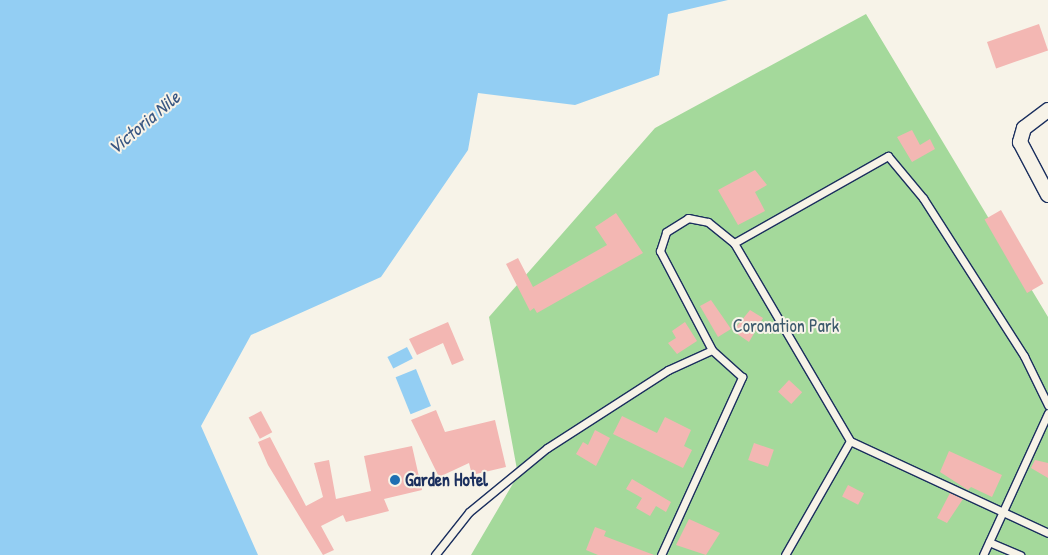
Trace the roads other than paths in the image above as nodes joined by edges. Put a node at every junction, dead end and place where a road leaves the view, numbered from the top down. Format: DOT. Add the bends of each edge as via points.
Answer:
graph roads {
  1 [pos="1048,110"];
  2 [pos="1048,195"];
  3 [pos="734,243"];
  4 [pos="712,350"];
  5 [pos="1048,405"];
  6 [pos="1048,413"];
  7 [pos="850,441"];
  8 [pos="1003,512"];
  9 [pos="1048,533"];
  10 [pos="990,542"];
  11 [pos="435,555"];
  12 [pos="661,555"];
  13 [pos="785,555"];
  14 [pos="984,555"];
  15 [pos="1020,555"];
  1 -- 2 [label="street" via="1024,128 1020,142"];
  3 -- 4 [label="lane" via="708,222 688,218 666,232 660,251"];
  3 -- 5 [label="lane" via="888,156 923,198 1014,340"];
  3 -- 7 [label="lane"];
  4 -- 11 [label="lane" via="668,370 547,448 469,512"];
  4 -- 12 [label="lane" via="742,377"];
  6 -- 8 [label="lane"];
  7 -- 8 [label="lane"];
  7 -- 13 [label="lane"];
  8 -- 9 [label="lane"];
  8 -- 10 [label="lane"];
  10 -- 14 [label="lane"];
  10 -- 15 [label="lane"];
}
